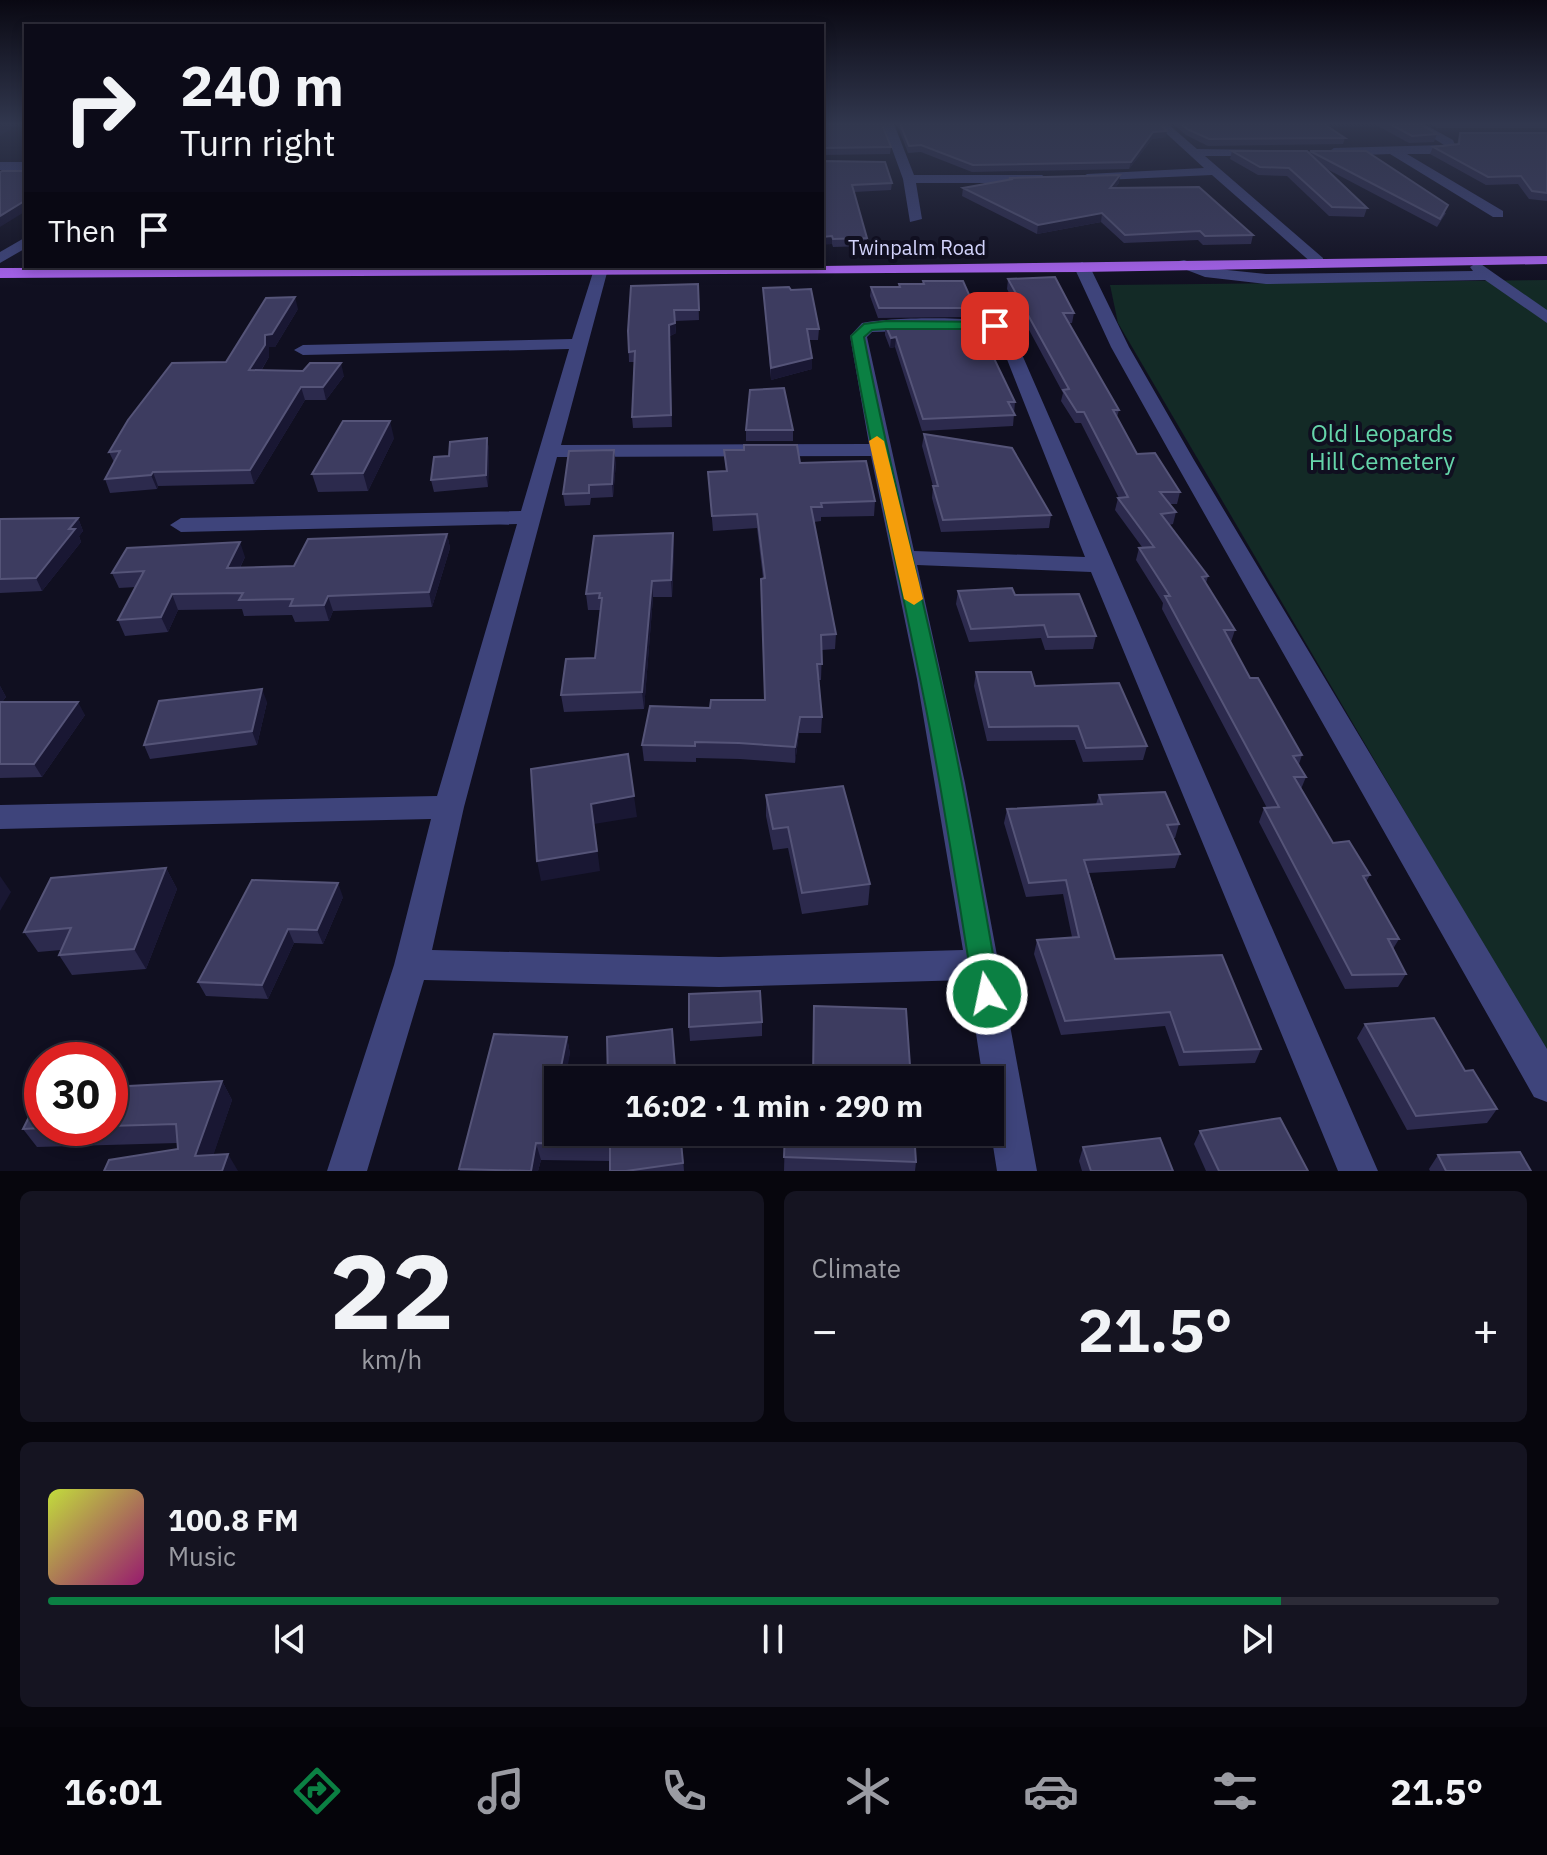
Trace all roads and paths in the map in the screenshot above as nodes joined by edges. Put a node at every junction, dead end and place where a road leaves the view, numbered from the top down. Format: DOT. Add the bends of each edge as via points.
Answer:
graph roads {
  1 [pos="909,179"];
  2 [pos="1049,179"];
  3 [pos="1222,179"];
  4 [pos="1439,179"];
  5 [pos="1498,214"];
  6 [pos="915,219"];
  7 [pos="24,242"];
  8 [pos="0,259"];
  9 [pos="1468,260"];
  10 [pos="1547,260"];
  11 [pos="1318,261"];
  12 [pos="1184,264"];
  13 [pos="1082,267"];
  14 [pos="600,269"];
  15 [pos="0,273"];
  16 [pos="1489,275"];
  17 [pos="1547,318"];
  18 [pos="578,344"];
  19 [pos="303,350"];
  20 [pos="878,450"];
  21 [pos="550,451"];
  22 [pos="529,517"];
  23 [pos="181,525"];
  24 [pos="905,558"];
  25 [pos="1100,565"];
  26 [pos="449,807"];
  27 [pos="0,817"];
  28 [pos="411,965"];
  29 [pos="982,965"];
  30 [pos="1547,1084"];
  31 [pos="347,1171"];
  32 [pos="1017,1171"];
  33 [pos="1358,1171"];
  1 -- 2 [label="street"];
  1 -- 6 [label="street"];
  3 -- 11 [label="street"];
  4 -- 5 [label="street"];
  7 -- 8 [label="street"];
  9 -- 10 [label="main road, Twinpalm Road"];
  9 -- 11 [label="main road, Twinpalm Road"];
  9 -- 16 [label="street"];
  11 -- 12 [label="main road, Twinpalm Road"];
  12 -- 13 [label="main road, Twinpalm Road"];
  12 -- 16 [label="street" via="1205,272 1266,279"];
  13 -- 14 [label="main road, Twinpalm Road"];
  13 -- 30 [label="street" via="1184,460"];
  14 -- 15 [label="main road, Twinpalm Road"];
  14 -- 18 [label="street"];
  16 -- 17 [label="street"];
  18 -- 19 [label="street"];
  18 -- 21 [label="street"];
  20 -- 21 [label="street"];
  20 -- 24 [label="street"];
  20 -- 25 [label="street" via="858,336 868,327 886,325 995,326 1004,331"];
  21 -- 22 [label="street"];
  22 -- 23 [label="street"];
  22 -- 26 [label="street"];
  24 -- 25 [label="street"];
  24 -- 29 [label="street"];
  25 -- 33 [label="street"];
  26 -- 27 [label="street"];
  26 -- 28 [label="street"];
  28 -- 29 [label="street" via="719,972"];
  28 -- 31 [label="street"];
  29 -- 32 [label="street"];
}
